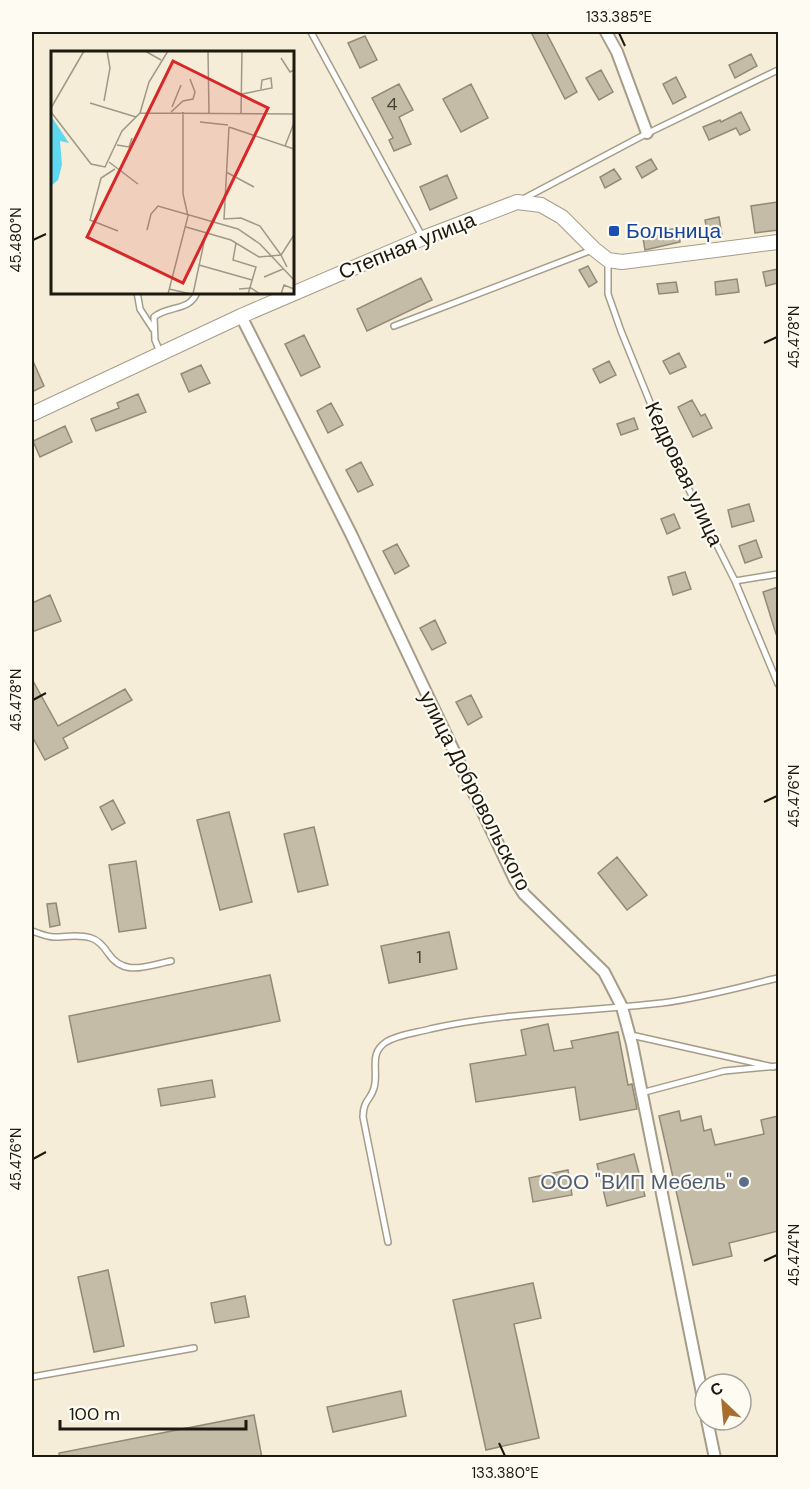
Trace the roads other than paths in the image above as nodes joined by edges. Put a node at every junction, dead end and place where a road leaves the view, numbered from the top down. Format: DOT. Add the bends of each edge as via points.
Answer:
graph roads {
  1 [pos="311,32"];
  2 [pos="606,32"];
  3 [pos="778,69"];
  4 [pos="647,133"];
  5 [pos="517,202"];
  6 [pos="423,238"];
  7 [pos="778,242"];
  8 [pos="594,249"];
  9 [pos="608,260"];
  10 [pos="294,293"];
  11 [pos="137,294"];
  12 [pos="196,294"];
  13 [pos="292,294"];
  14 [pos="241,316"];
  15 [pos="394,326"];
  16 [pos="153,329"];
  17 [pos="160,353"];
  18 [pos="32,414"];
  19 [pos="778,574"];
  20 [pos="735,581"];
  21 [pos="778,684"];
  22 [pos="32,931"];
  23 [pos="171,961"];
  24 [pos="778,978"];
  25 [pos="622,1007"];
  26 [pos="629,1035"];
  27 [pos="776,1067"];
  28 [pos="641,1093"];
  29 [pos="388,1242"];
  30 [pos="194,1348"];
  31 [pos="698,1372"];
  32 [pos="32,1377"];
  33 [pos="710,1432"];
  34 [pos="715,1458"];
  1 -- 6 [label="lane"];
  2 -- 4 [label="street"];
  3 -- 4 [label="lane, Степная улица"];
  4 -- 5 [label="lane, Степная улица"];
  5 -- 6 [label="street, Степная улица"];
  5 -- 8 [label="street" via="541,205 562,217"];
  6 -- 10 [label="street, Степная улица"];
  7 -- 9 [label="street" via="622,262"];
  8 -- 9 [label="street"];
  8 -- 15 [label="lane"];
  9 -- 20 [label="lane, Кедровая улица" via="608,294 621,331 671,454"];
  11 -- 16 [label="lane" via="140,309"];
  12 -- 16 [label="lane" via="189,305 160,312 154,317"];
  13 -- 14 [label="street, Степная улица"];
  14 -- 17 [label="street, Степная улица"];
  14 -- 25 [label="street, улица Добровольского" via="351,534 515,880 524,894 604,972"];
  16 -- 17 [label="lane"];
  17 -- 18 [label="street, Степная улица"];
  19 -- 20 [label="lane"];
  20 -- 21 [label="lane, Кедровая улица"];
  22 -- 23 [label="lane" via="52,937 93,938 123,968"];
  24 -- 25 [label="lane" via="666,1002"];
  25 -- 26 [label="street, улица Добровольского"];
  25 -- 29 [label="lane" via="517,1015 445,1026 399,1036 378,1050 374,1057 374,1091 363,1107 363,1117"];
  26 -- 27 [label="lane"];
  26 -- 28 [label="street, улица Добровольского"];
  27 -- 28 [label="lane" via="724,1071"];
  28 -- 31 [label="street, улица Добровольского"];
  30 -- 32 [label="lane"];
  33 -- 34 [label="street"];
}
